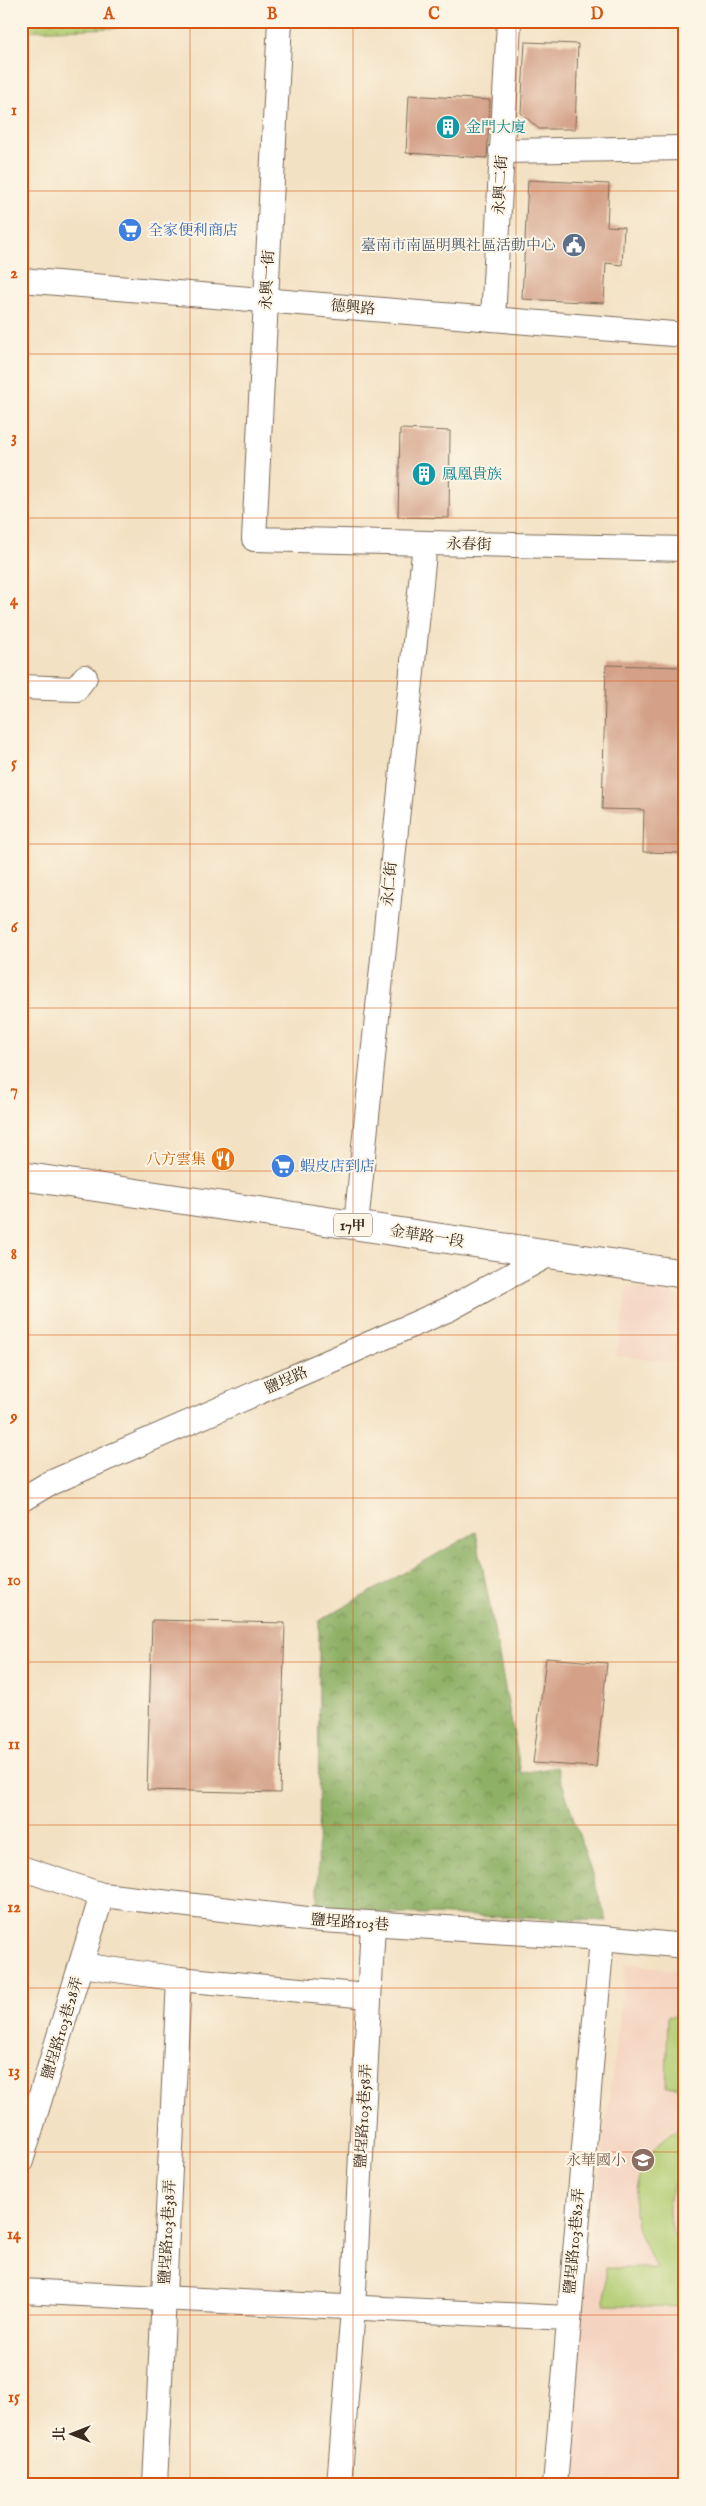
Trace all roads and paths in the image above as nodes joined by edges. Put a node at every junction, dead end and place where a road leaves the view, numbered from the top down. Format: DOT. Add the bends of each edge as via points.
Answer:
graph roads {
  1 [pos="280,21"];
  2 [pos="509,21"];
  3 [pos="685,148"];
  4 [pos="501,151"];
  5 [pos="21,280"];
  6 [pos="266,300"];
  7 [pos="493,319"];
  8 [pos="685,335"];
  9 [pos="254,540"];
  10 [pos="425,543"];
  11 [pos="685,549"];
  12 [pos="85,677"];
  13 [pos="21,688"];
  14 [pos="21,1176"];
  15 [pos="356,1225"];
  16 [pos="548,1255"];
  17 [pos="685,1274"];
  18 [pos="21,1500"];
  19 [pos="21,1868"];
  20 [pos="102,1895"];
  21 [pos="373,1924"];
  22 [pos="602,1938"];
  23 [pos="685,1946"];
  24 [pos="81,1965"];
  25 [pos="179,1979"];
  26 [pos="368,1996"];
  27 [pos="21,2161"];
  28 [pos="21,2291"];
  29 [pos="163,2299"];
  30 [pos="353,2309"];
  31 [pos="567,2318"];
  32 [pos="155,2485"];
  33 [pos="339,2485"];
  34 [pos="555,2485"];
  1 -- 6 [label="street, 永興一街"];
  2 -- 4 [label="street, 永興二街"];
  3 -- 4 [label="street"];
  4 -- 7 [label="street, 永興二街"];
  5 -- 6 [label="street, 德興路"];
  6 -- 7 [label="street, 德興路"];
  6 -- 9 [label="street, 永興一街"];
  7 -- 8 [label="street, 德興路"];
  9 -- 10 [label="street, 永春街"];
  10 -- 11 [label="street, 永春街"];
  10 -- 15 [label="street, 永仁街"];
  12 -- 13 [label="street" via="76,689"];
  14 -- 15 [label="main road, 金華路一段 / 17甲"];
  15 -- 16 [label="main road, 金華路一段 / 17甲"];
  16 -- 17 [label="main road, 金華路一段 / 17甲"];
  16 -- 18 [label="street, 鹽埕路" via="449,1308 57,1480"];
  19 -- 20 [label="street, 鹽埕路103巷"];
  20 -- 21 [label="street, 鹽埕路103巷"];
  20 -- 24 [label="street, 鹽埕路103巷28弄"];
  21 -- 22 [label="street, 鹽埕路103巷"];
  21 -- 26 [label="street, 鹽埕路103巷58弄"];
  22 -- 23 [label="street, 鹽埕路103巷"];
  22 -- 31 [label="street, 鹽埕路103巷82弄"];
  24 -- 25 [label="street"];
  24 -- 27 [label="street, 鹽埕路103巷28弄"];
  25 -- 26 [label="street"];
  25 -- 29 [label="street, 鹽埕路103巷38弄"];
  26 -- 30 [label="street, 鹽埕路103巷58弄"];
  28 -- 29 [label="street"];
  29 -- 30 [label="street"];
  29 -- 32 [label="street, 鹽埕路103巷38弄"];
  30 -- 31 [label="street"];
  30 -- 33 [label="street, 鹽埕路103巷58弄"];
  31 -- 34 [label="street, 鹽埕路103巷82弄"];
}
